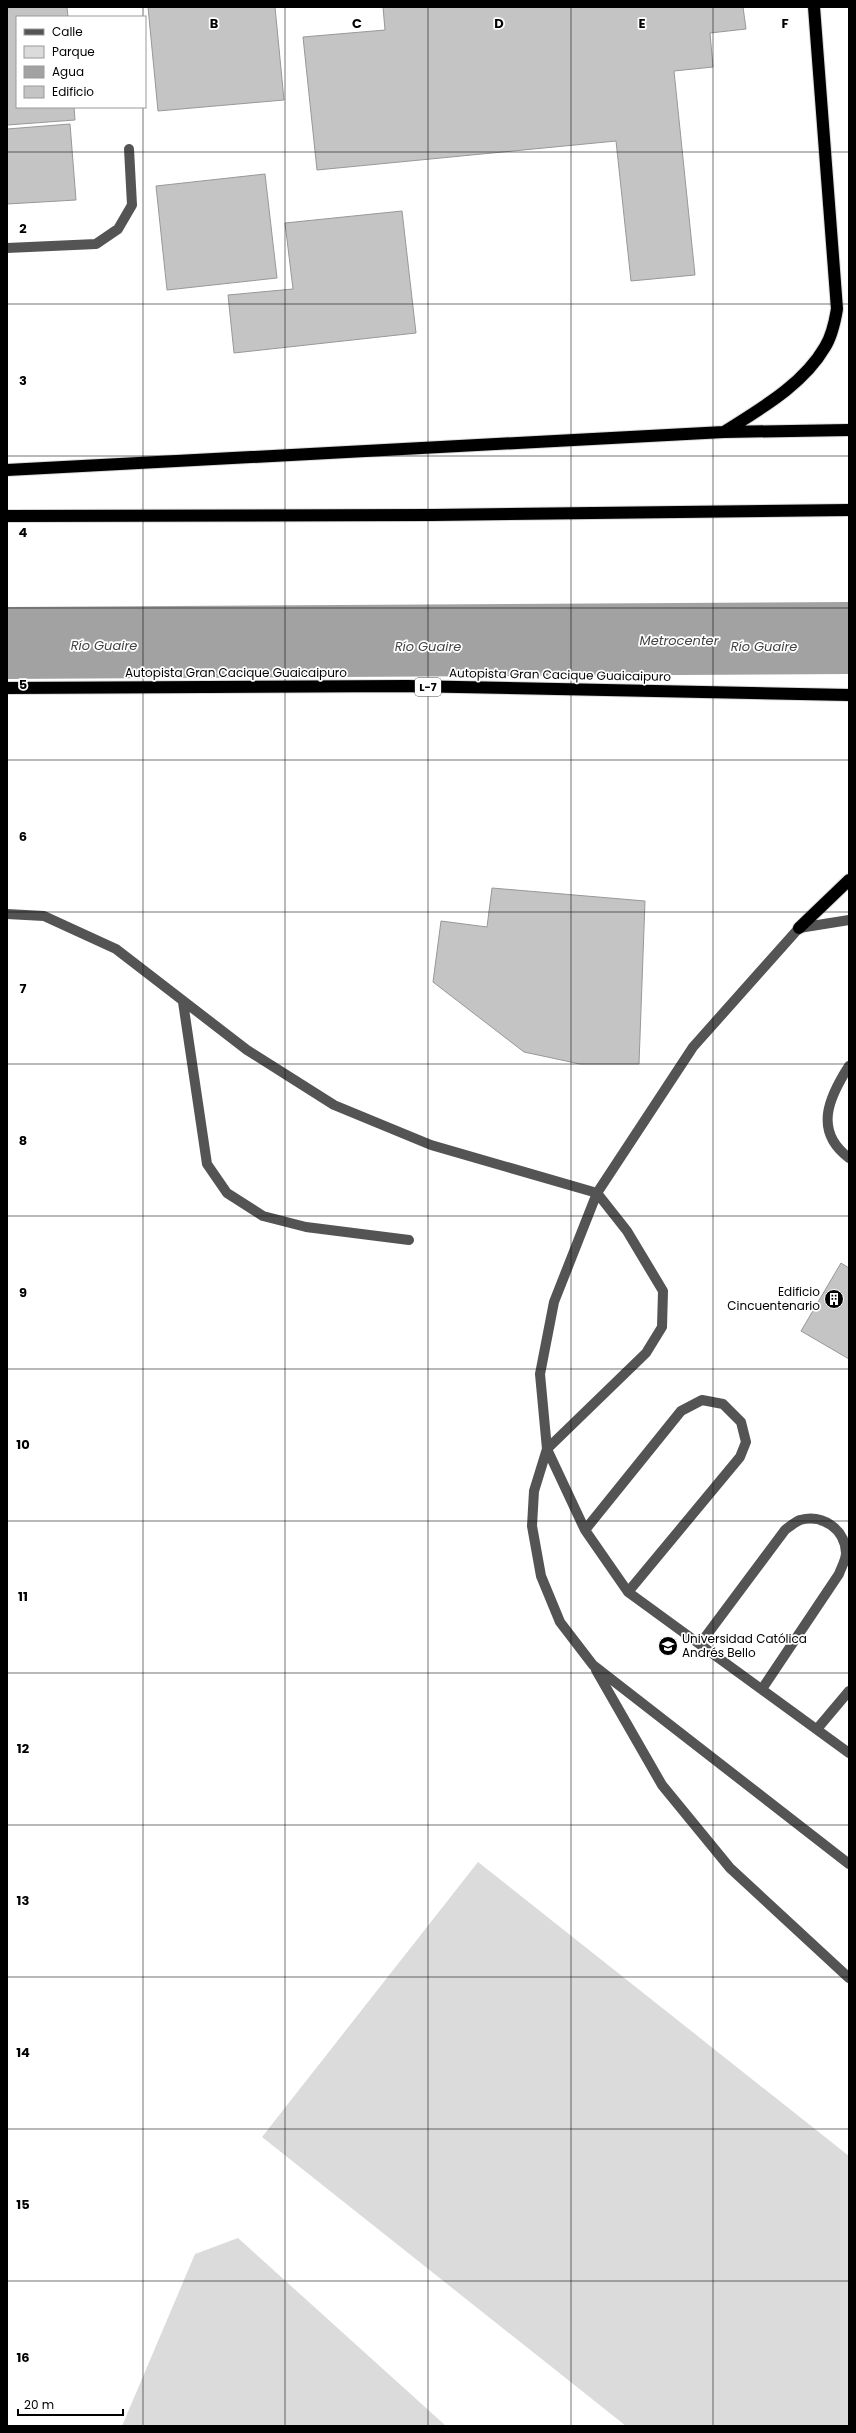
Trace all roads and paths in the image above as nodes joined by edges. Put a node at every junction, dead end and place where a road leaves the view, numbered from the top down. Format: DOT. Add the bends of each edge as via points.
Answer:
graph roads {
  1 [pos="814,7"];
  2 [pos="129,150"];
  3 [pos="7,248"];
  4 [pos="849,430"];
  5 [pos="724,432"];
  6 [pos="7,470"];
  7 [pos="849,510"];
  8 [pos="7,516"];
  9 [pos="7,688"];
  10 [pos="849,695"];
  11 [pos="849,880"];
  12 [pos="7,914"];
  13 [pos="849,920"];
  14 [pos="799,928"];
  15 [pos="183,1002"];
  16 [pos="849,1066"];
  17 [pos="849,1158"];
  18 [pos="597,1193"];
  19 [pos="409,1240"];
  20 [pos="547,1448"];
  21 [pos="585,1530"];
  22 [pos="628,1592"];
  23 [pos="700,1644"];
  24 [pos="593,1665"];
  25 [pos="762,1689"];
  26 [pos="849,1691"];
  27 [pos="817,1730"];
  28 [pos="849,1753"];
  29 [pos="849,1864"];
  30 [pos="849,1978"];
  1 -- 5 [label="highway" via="837,309 825,347 807,369 775,398"];
  2 -- 3 [label="lane" via="132,205 118,230 96,244"];
  4 -- 5 [label="highway"];
  5 -- 6 [label="highway"];
  7 -- 8 [label="highway" via="432,515"];
  9 -- 10 [label="highway, Autopista Gran Cacique Guaicaipuro / L-7" via="407,686"];
  11 -- 14 [label="highway"];
  12 -- 15 [label="lane" via="44,916 116,949"];
  13 -- 14 [label="lane"];
  14 -- 18 [label="lane" via="692,1047"];
  15 -- 18 [label="lane" via="247,1050 334,1105 431,1145"];
  15 -- 19 [label="lane" via="208,1164 227,1193 263,1216 306,1227"];
  16 -- 17 [label="lane" via="829,1100 828,1131 840,1151"];
  18 -- 20 [label="lane" via="554,1302 551,1317 540,1374"];
  18 -- 20 [label="lane" via="627,1231 663,1291 662,1327 646,1353"];
  20 -- 21 [label="lane"];
  20 -- 24 [label="lane" via="534,1491 532,1526 541,1576 560,1622"];
  21 -- 22 [label="lane"];
  21 -- 22 [label="lane" via="681,1411 702,1400 722,1404 741,1422 746,1442 740,1457"];
  22 -- 23 [label="lane"];
  23 -- 25 [label="lane"];
  23 -- 25 [label="lane" via="785,1530 799,1520 817,1519 832,1524 842,1537 846,1554 839,1574"];
  24 -- 29 [label="lane"];
  24 -- 30 [label="lane" via="662,1785 730,1868"];
  25 -- 27 [label="lane"];
  26 -- 27 [label="lane"];
  27 -- 28 [label="lane"];
}
